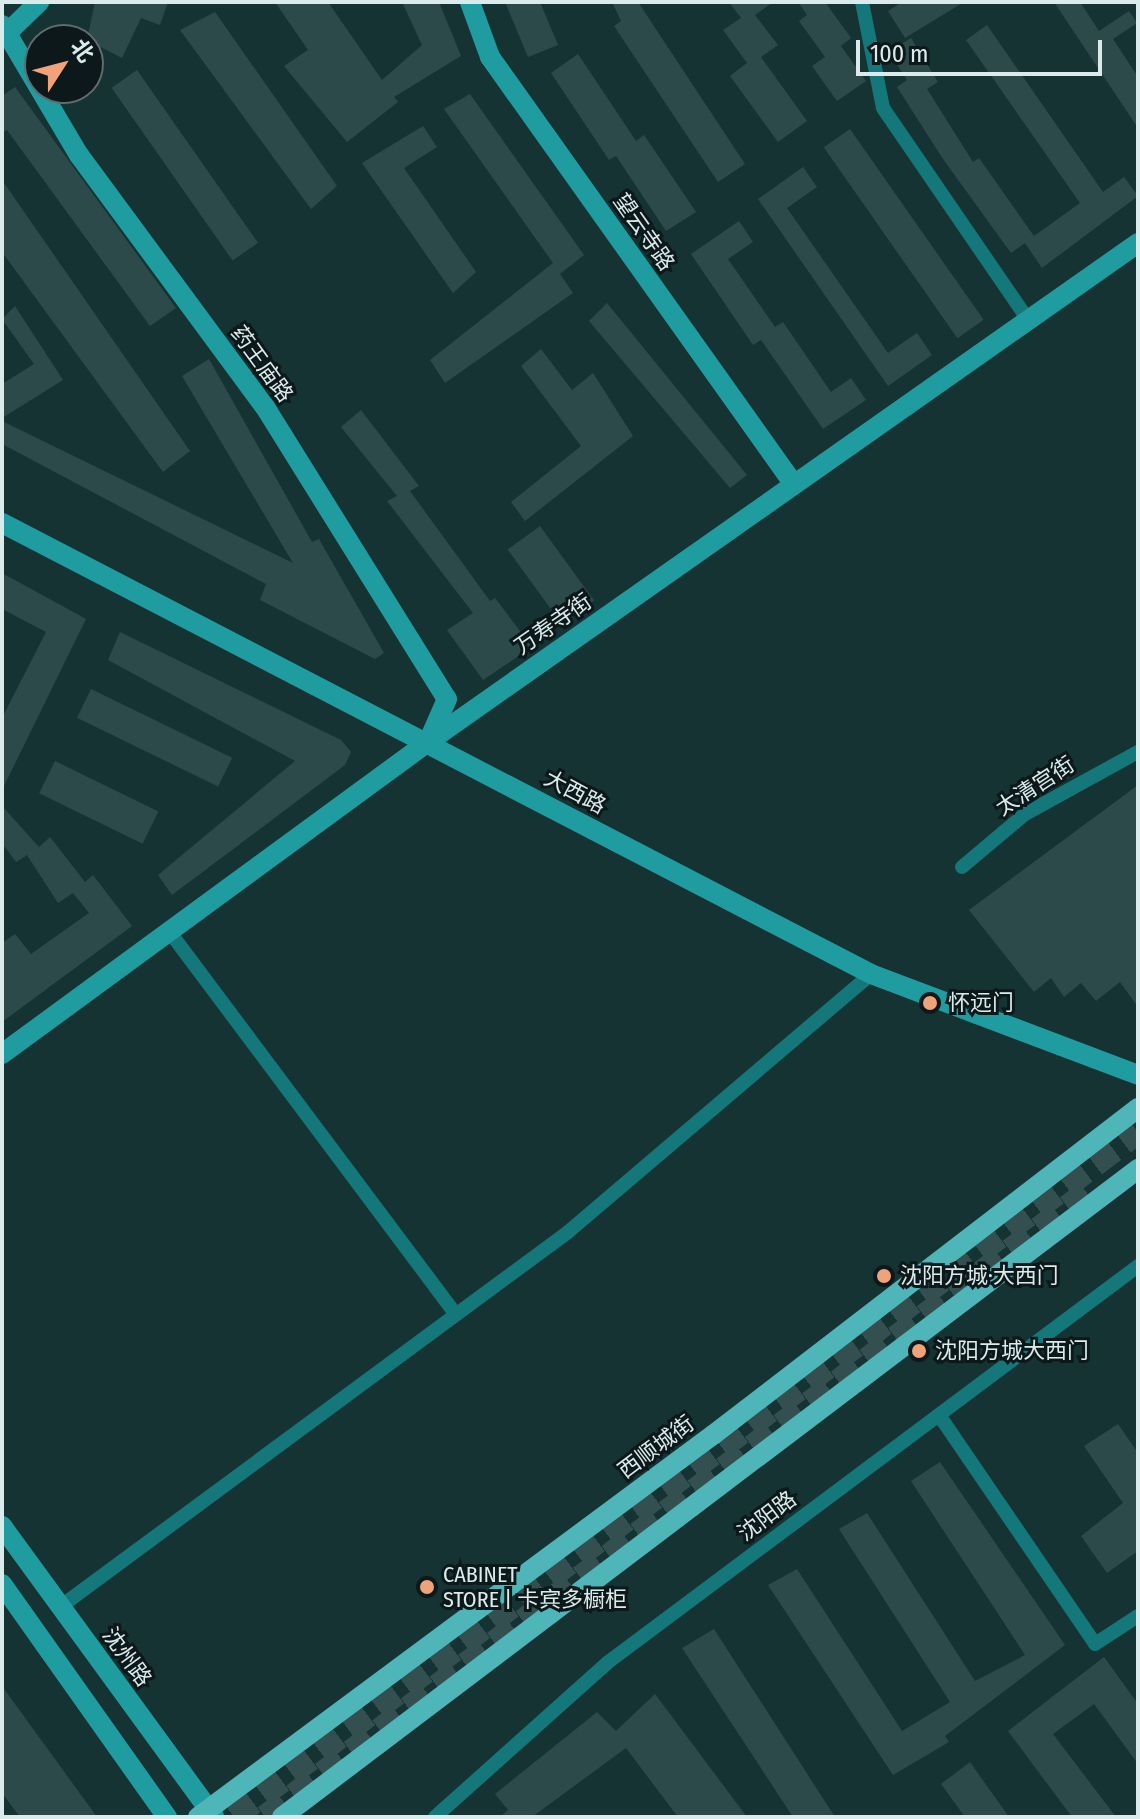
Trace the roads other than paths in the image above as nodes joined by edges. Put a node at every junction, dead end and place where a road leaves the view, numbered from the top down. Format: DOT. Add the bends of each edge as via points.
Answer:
graph roads {
  1 [pos="39,2"];
  2 [pos="470,2"];
  3 [pos="862,2"];
  4 [pos="3,32"];
  5 [pos="1138,243"];
  6 [pos="1028,320"];
  7 [pos="793,483"];
  8 [pos="2,523"];
  9 [pos="428,742"];
  10 [pos="1138,752"];
  11 [pos="962,867"];
  12 [pos="169,931"];
  13 [pos="871,974"];
  14 [pos="2,1054"];
  15 [pos="1138,1075"];
  16 [pos="1138,1108"];
  17 [pos="1138,1169"];
  18 [pos="1138,1266"];
  19 [pos="456,1315"];
  20 [pos="939,1415"];
  21 [pos="2,1526"];
  22 [pos="2,1584"];
  23 [pos="60,1607"];
  24 [pos="1138,1616"];
  25 [pos="207,1815"];
  26 [pos="167,1817"];
  27 [pos="282,1817"];
  28 [pos="435,1817"];
  1 -- 4 [label="street"];
  2 -- 7 [label="street, 望云寺路" via="490,57"];
  3 -- 6 [label="street" via="883,108"];
  4 -- 9 [label="street, 药王庙路" via="79,155 265,407 447,699"];
  5 -- 6 [label="street, 万寿寺街"];
  6 -- 7 [label="street, 万寿寺街"];
  7 -- 9 [label="street, 万寿寺街"];
  8 -- 9 [label="street, 大西路"];
  9 -- 12 [label="street, 万寿寺街"];
  9 -- 13 [label="street, 大西路"];
  10 -- 11 [label="street, 太清宫街" via="1025,814"];
  12 -- 14 [label="street, 万寿寺街"];
  12 -- 19 [label="street"];
  13 -- 15 [label="street, 大西路"];
  13 -- 19 [label="street" via="568,1232"];
  16 -- 25 [label="main road, 西顺城街"];
  17 -- 27 [label="main road"];
  18 -- 20 [label="street, 沈阳路"];
  19 -- 23 [label="street"];
  20 -- 24 [label="street" via="1095,1644"];
  20 -- 28 [label="street, 沈阳路" via="607,1663"];
  21 -- 23 [label="street, 沈州路"];
  22 -- 26 [label="street"];
  23 -- 25 [label="street, 沈州路"];
}
